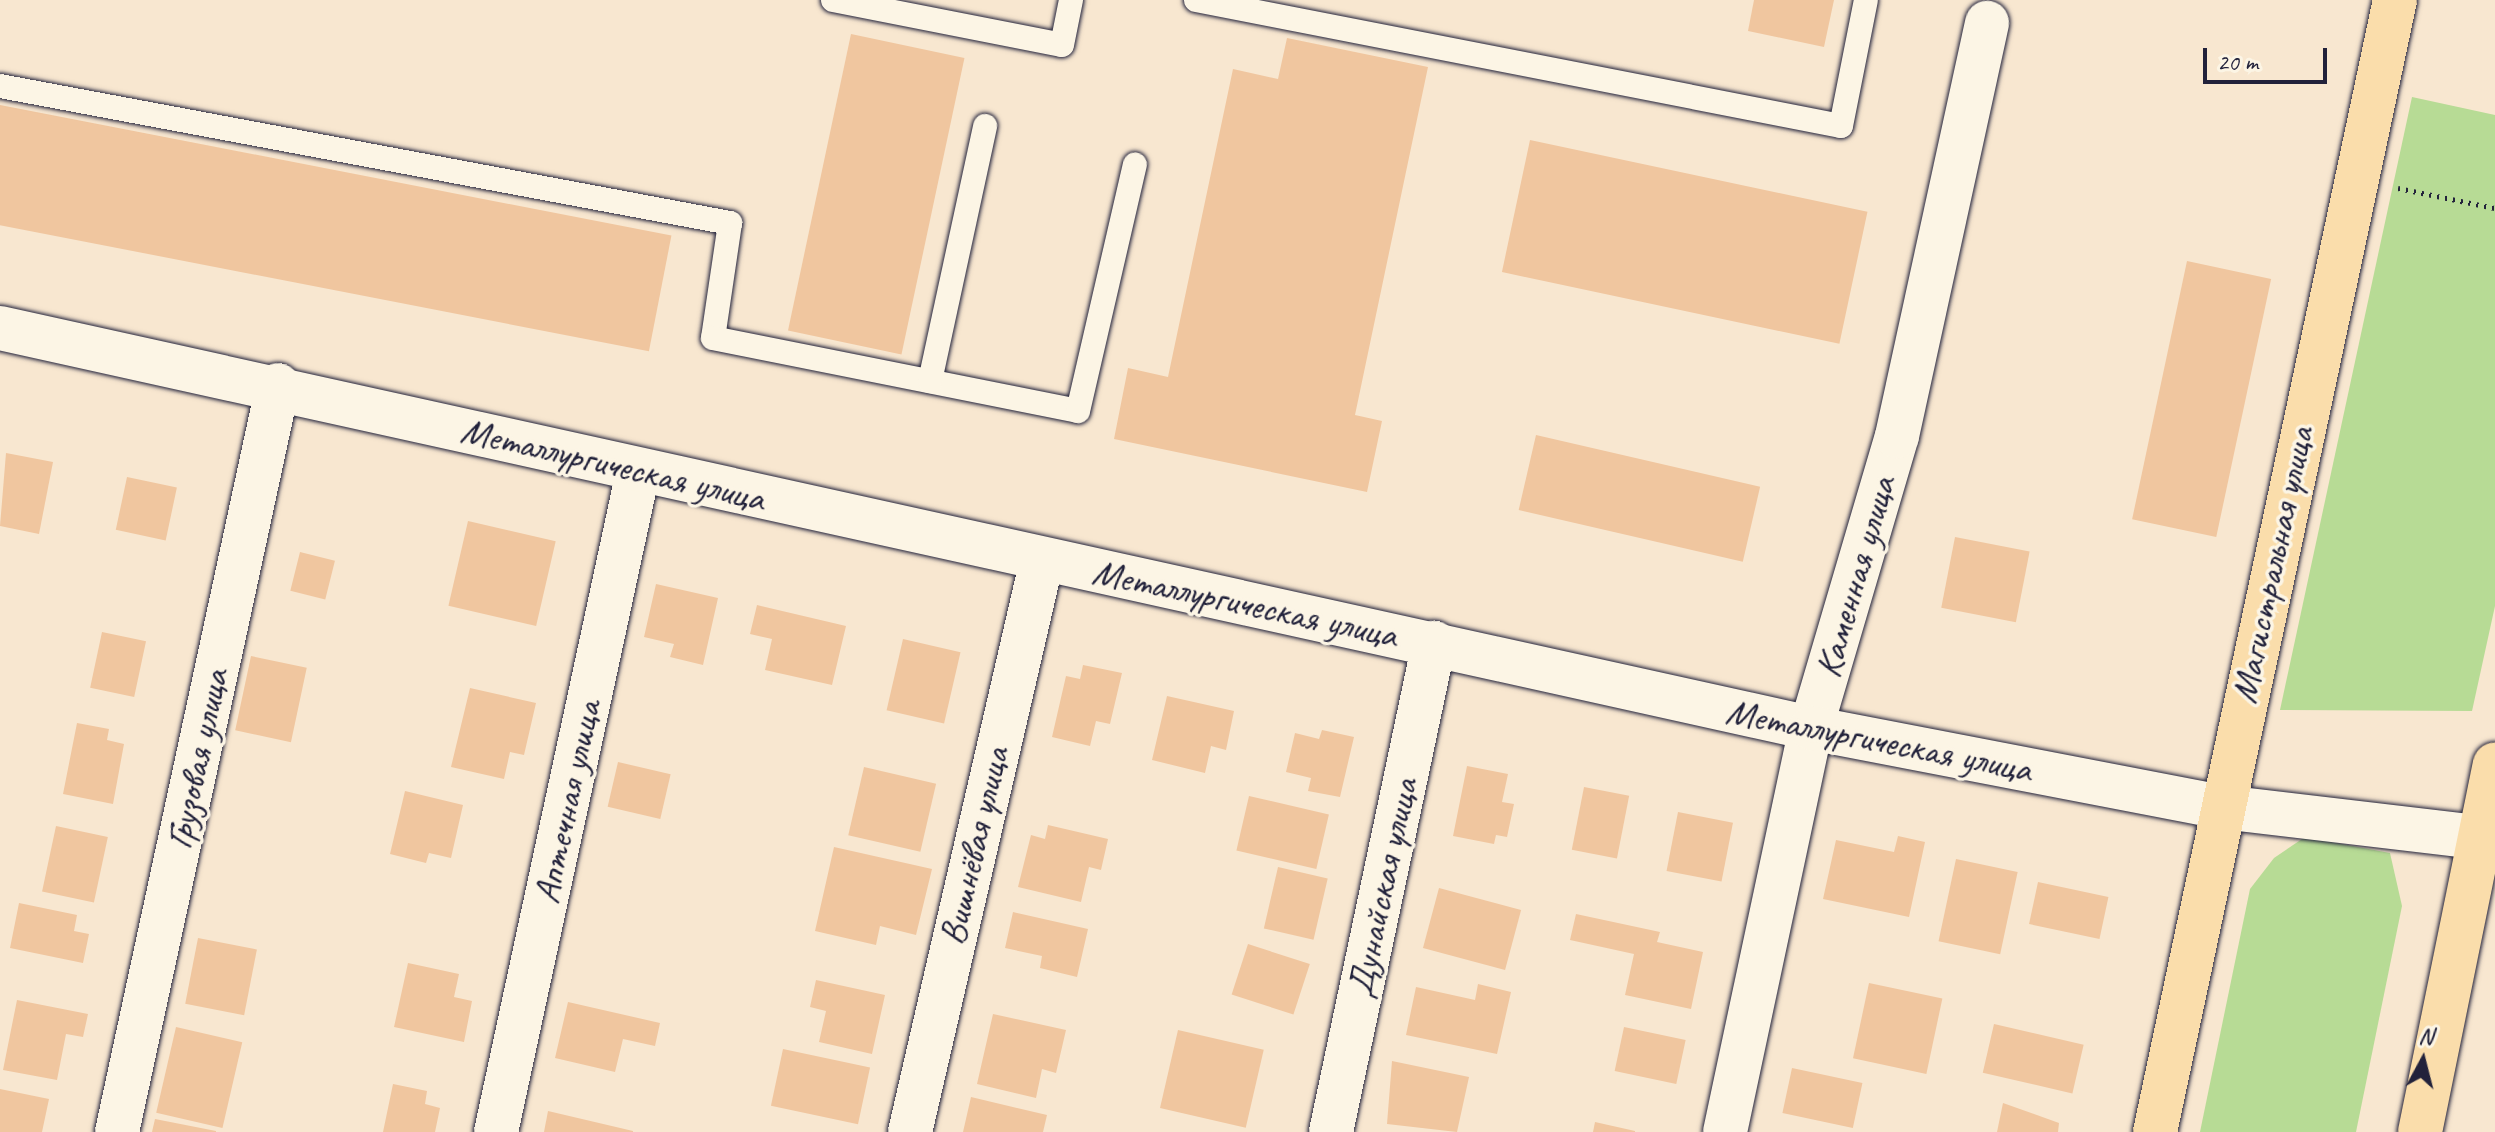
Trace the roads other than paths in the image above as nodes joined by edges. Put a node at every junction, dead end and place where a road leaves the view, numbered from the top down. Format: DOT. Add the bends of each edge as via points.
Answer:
graph roads {
  1 [pos="833,0"];
  2 [pos="1071,0"];
  3 [pos="1196,0"];
  4 [pos="1866,0"];
  5 [pos="2395,0"];
  6 [pos="1987,23"];
  7 [pos="0,86"];
  8 [pos="985,126"];
  9 [pos="1135,164"];
  10 [pos="0,328"];
  11 [pos="930,381"];
  12 [pos="278,385"];
  13 [pos="638,472"];
  14 [pos="1042,560"];
  15 [pos="1434,643"];
  16 [pos="1811,728"];
  17 [pos="2495,765"];
  18 [pos="2222,807"];
  19 [pos="2487,842"];
  20 [pos="117,1132"];
  21 [pos="496,1132"];
  22 [pos="910,1132"];
  23 [pos="1331,1132"];
  24 [pos="1725,1132"];
  25 [pos="2155,1132"];
  26 [pos="2420,1132"];
  1 -- 2 [label="lane" via="1062,45"];
  3 -- 4 [label="lane" via="1841,126"];
  5 -- 18 [label="main road, Магистральная улица" via="2352,178"];
  6 -- 16 [label="street, Каменная улица" via="1897,436"];
  7 -- 11 [label="lane" via="730,223 713,338"];
  8 -- 11 [label="lane"];
  9 -- 11 [label="lane" via="1078,411"];
  10 -- 12 [label="street, Металлургическая улица"];
  12 -- 13 [label="street, Металлургическая улица"];
  12 -- 20 [label="street, Грузовая улица"];
  13 -- 14 [label="street, Металлургическая улица"];
  13 -- 21 [label="street, Аптечная улица"];
  14 -- 15 [label="street, Металлургическая улица"];
  14 -- 22 [label="street, Вишнёвая улица"];
  15 -- 16 [label="street, Металлургическая улица"];
  15 -- 23 [label="street, Дунайская улица"];
  16 -- 18 [label="street, Металлургическая улица"];
  16 -- 24 [label="street, Каменная улица"];
  17 -- 19 [label="main road"];
  18 -- 19 [label="street, Металлургическая улица"];
  18 -- 25 [label="main road, Магистральная улица"];
  19 -- 26 [label="main road"];
}
